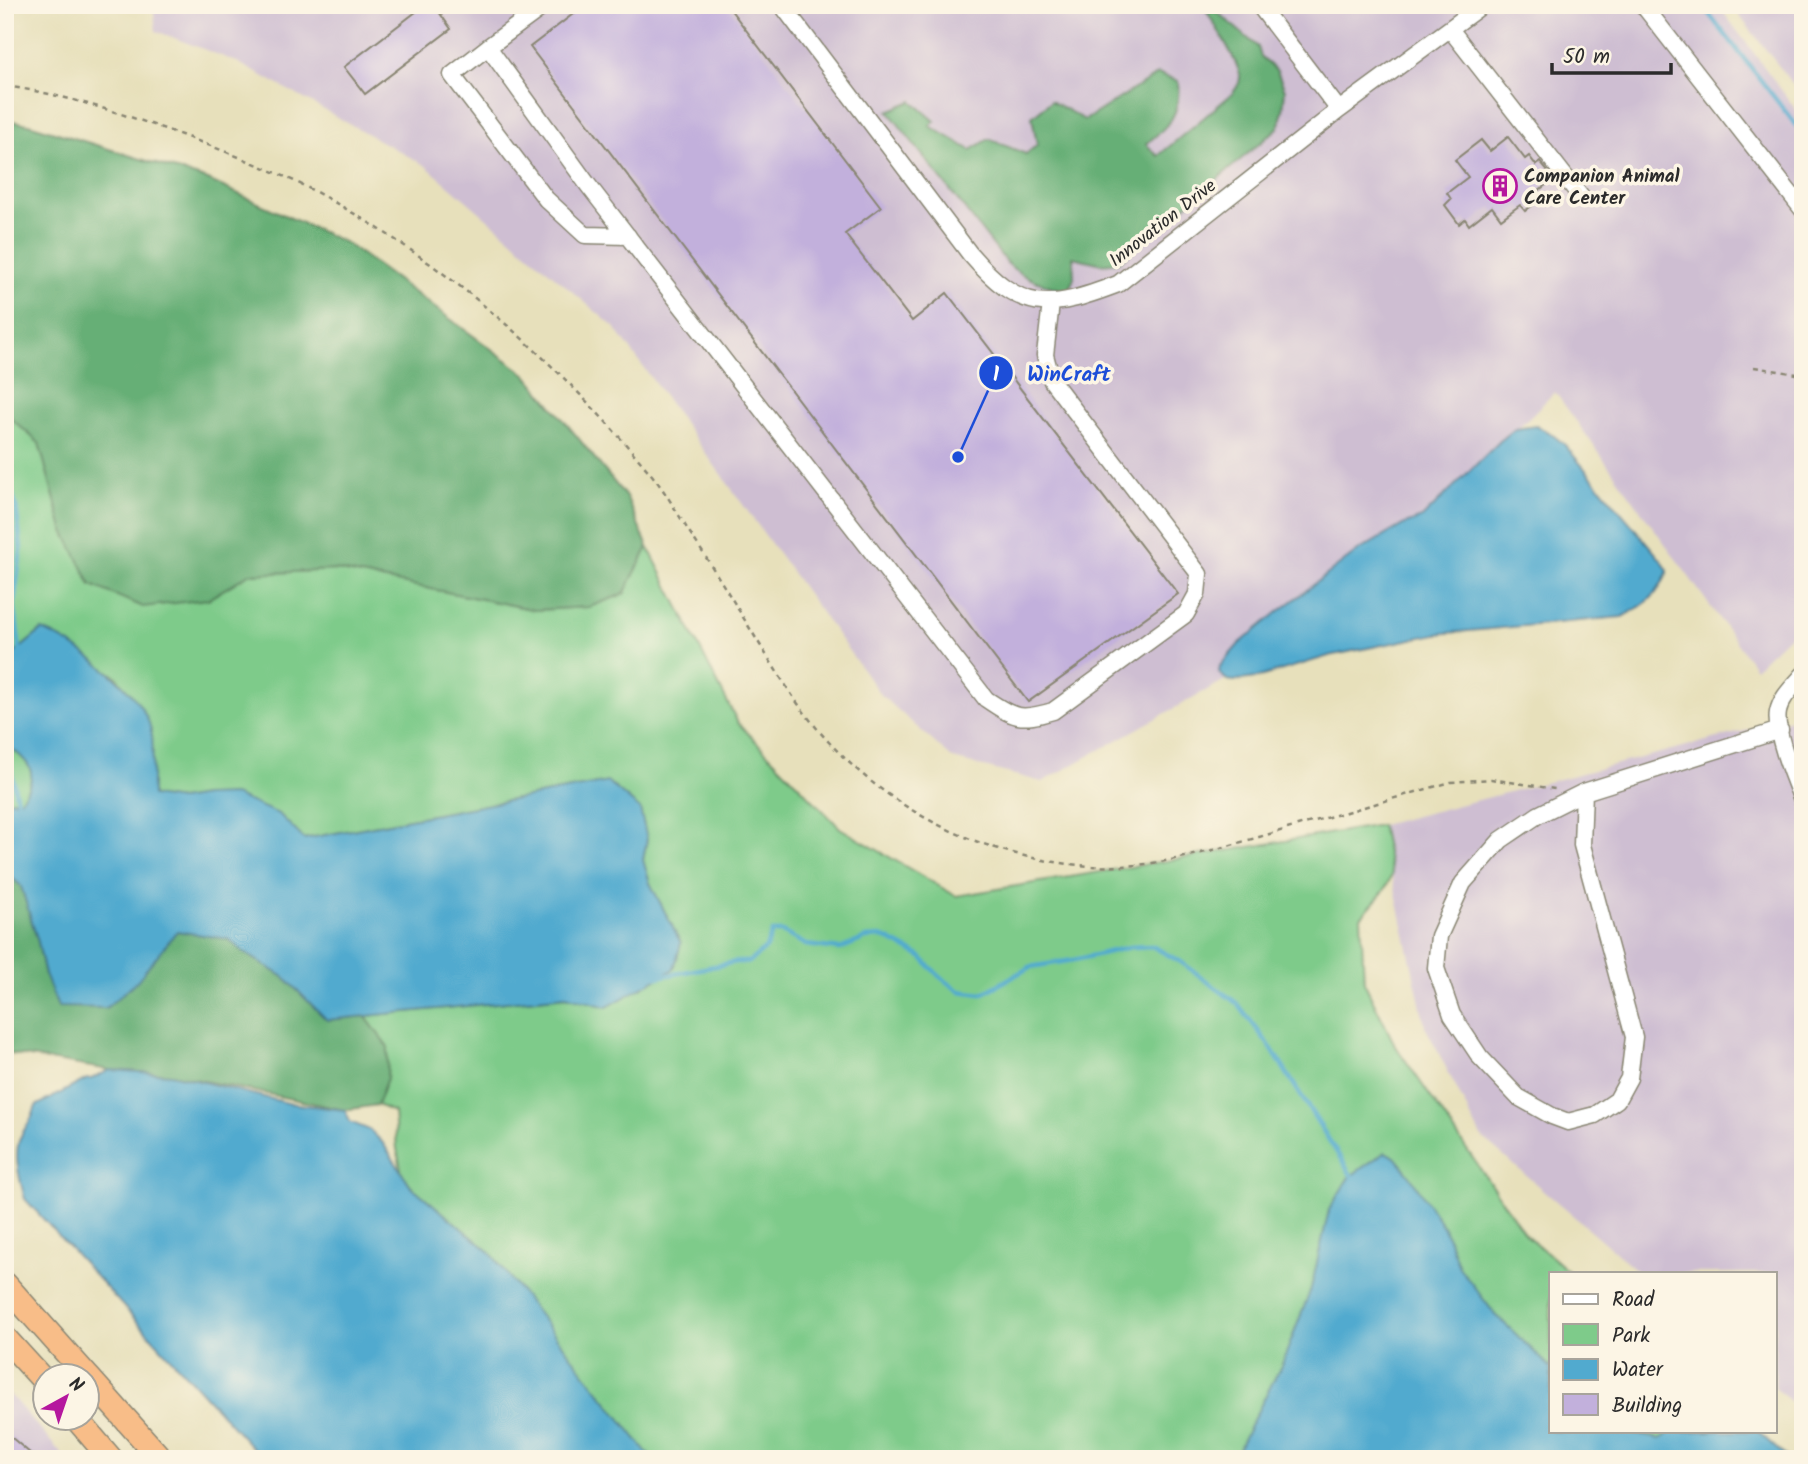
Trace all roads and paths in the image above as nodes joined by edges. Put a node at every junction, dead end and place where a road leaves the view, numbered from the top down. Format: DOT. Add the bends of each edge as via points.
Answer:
graph roads {
  1 [pos="545,5"];
  2 [pos="782,5"];
  3 [pos="1259,5"];
  4 [pos="1482,5"];
  5 [pos="1643,5"];
  6 [pos="1450,29"];
  7 [pos="488,47"];
  8 [pos="5,86"];
  9 [pos="1339,110"];
  10 [pos="1581,197"];
  11 [pos="1803,210"];
  12 [pos="628,236"];
  13 [pos="1051,303"];
  14 [pos="1754,367"];
  15 [pos="1803,375"];
  16 [pos="1803,675"];
  17 [pos="1780,730"];
  18 [pos="1584,792"];
  19 [pos="1803,802"];
  20 [pos="5,1284"];
  21 [pos="5,1338"];
  22 [pos="74,1362"];
  23 [pos="32,1368"];
  24 [pos="102,1394"];
  25 [pos="87,1432"];
  26 [pos="111,1459"];
  27 [pos="161,1459"];
  1 -- 7 [label="street"];
  2 -- 13 [label="street, Innovation Drive" via="993,281 1018,298"];
  3 -- 9 [label="street"];
  4 -- 6 [label="street, Innovation Drive"];
  5 -- 11 [label="street"];
  6 -- 9 [label="street, Innovation Drive"];
  6 -- 10 [label="street"];
  7 -- 12 [label="street"];
  7 -- 12 [label="street" via="452,75 546,199 585,235"];
  8 -- 18 [label="path" via="124,114 213,146 314,191 454,281 576,388 654,478 796,701 838,752 878,789 967,840 1025,857 1093,866 1160,864 1451,782 1492,779"];
  9 -- 13 [label="street, Innovation Drive" via="1118,284"];
  12 -- 13 [label="street" via="986,699 1007,713 1029,718 1053,711 1185,614 1196,594 1199,574 1052,380 1045,355"];
  14 -- 15 [label="path"];
  16 -- 17 [label="street" via="1778,712"];
  17 -- 18 [label="street"];
  17 -- 19 [label="street"];
  18 -- 18 [label="street" via="1582,845 1634,1037 1629,1078 1617,1100 1595,1115 1568,1122 1518,1097 1480,1057 1452,1015 1436,968 1439,936 1463,883 1501,840"];
  20 -- 22 [label="highway"];
  21 -- 23 [label="highway"];
  24 -- 27 [label="highway"];
  25 -- 26 [label="highway"];
}
